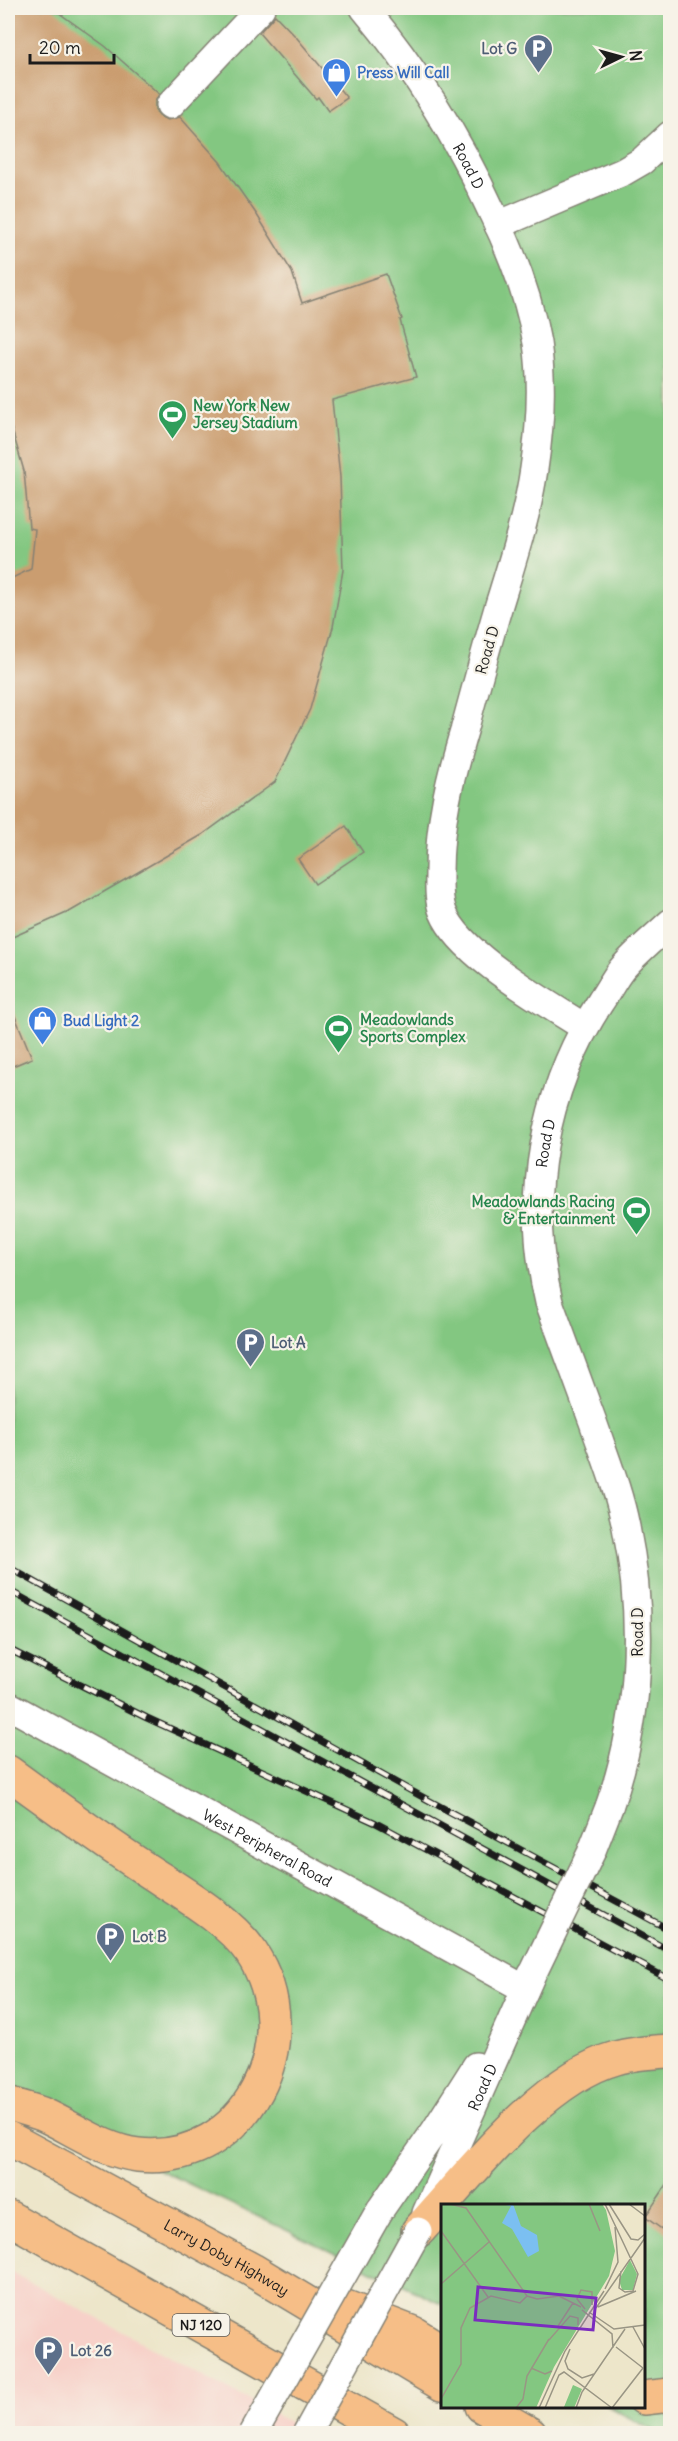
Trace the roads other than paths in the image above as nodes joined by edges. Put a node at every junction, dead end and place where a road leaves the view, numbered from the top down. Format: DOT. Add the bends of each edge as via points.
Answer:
graph roads {
  1 [pos="261,8"];
  2 [pos="364,8"];
  3 [pos="170,105"];
  4 [pos="670,135"];
  5 [pos="498,225"];
  6 [pos="670,923"];
  7 [pos="584,1027"];
  8 [pos="8,1706"];
  9 [pos="8,1772"];
  10 [pos="530,1979"];
  11 [pos="670,2051"];
  12 [pos="8,2103"];
  13 [pos="8,2138"];
  14 [pos="442,2204"];
  15 [pos="441,2205"];
  16 [pos="8,2217"];
  17 [pos="418,2230"];
  18 [pos="252,2270"];
  19 [pos="441,2350"];
  20 [pos="441,2383"];
  21 [pos="670,2395"];
  22 [pos="645,2398"];
  23 [pos="486,2408"];
  24 [pos="253,2433"];
  25 [pos="306,2433"];
  26 [pos="394,2433"];
  27 [pos="530,2433"];
  1 -- 3 [label="street"];
  2 -- 5 [label="street, Road D" via="399,51 450,128"];
  4 -- 5 [label="street" via="623,172"];
  5 -- 7 [label="street, Road D" via="525,295 537,343 534,468 524,524 453,764 439,841 439,890 449,924 478,954"];
  6 -- 7 [label="street" via="621,970"];
  7 -- 10 [label="street, Road D, bridge" via="555,1097 546,1133 538,1228 549,1302 626,1525 638,1624 625,1757 591,1853"];
  8 -- 10 [label="street, West Peripheral Road"];
  9 -- 12 [label="highway" via="228,1925 260,1968 274,2025 268,2067 250,2104 220,2133 186,2150 154,2155 120,2151 42,2114"];
  10 -- 17 [label="street, Road D"];
  10 -- 24 [label="street, bridge" via="380,2211"];
  11 -- 14 [label="highway" via="616,2058 573,2076 527,2113"];
  13 -- 18 [label="highway, Larry Doby Highway"];
  15 -- 17 [label="highway"];
  16 -- 26 [label="highway, NJ 120"];
  17 -- 25 [label="street, Road D, bridge"];
  18 -- 19 [label="highway" via="413,2333"];
  18 -- 20 [label="highway, Larry Doby Highway"];
  21 -- 22 [label="highway"];
  23 -- 27 [label="highway"];
}
